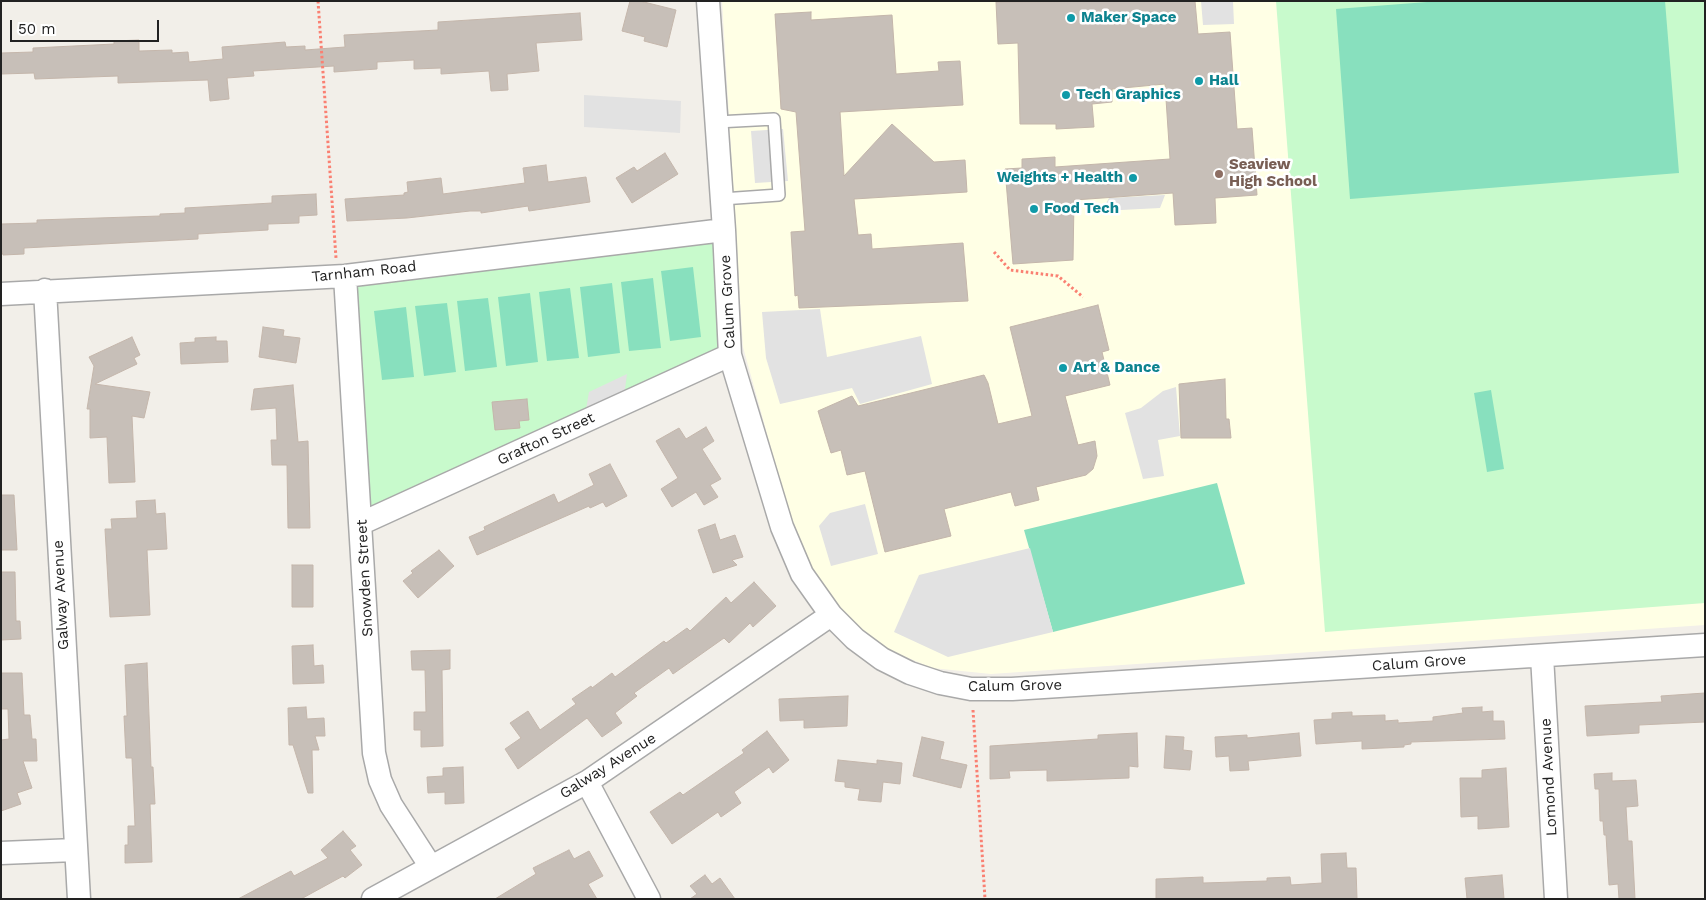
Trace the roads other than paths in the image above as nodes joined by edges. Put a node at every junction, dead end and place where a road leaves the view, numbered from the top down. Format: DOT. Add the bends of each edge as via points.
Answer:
graph roads {
  1 [pos="708,1"];
  2 [pos="717,122"];
  3 [pos="722,199"];
  4 [pos="724,230"];
  5 [pos="341,276"];
  6 [pos="45,290"];
  7 [pos="1,294"];
  8 [pos="730,355"];
  9 [pos="362,523"];
  10 [pos="831,615"];
  11 [pos="1705,645"];
  12 [pos="1542,656"];
  13 [pos="588,782"];
  14 [pos="75,850"];
  15 [pos="1,853"];
  16 [pos="431,867"];
  17 [pos="79,899"];
  18 [pos="373,899"];
  19 [pos="649,899"];
  20 [pos="1556,899"];
  1 -- 2 [label="street, Calum Grove"];
  2 -- 3 [label="street, Calum Grove"];
  2 -- 3 [label="lane" via="774,119 779,195"];
  3 -- 4 [label="street, Calum Grove"];
  4 -- 5 [label="street, Tarnham Road"];
  4 -- 8 [label="street, Calum Grove"];
  5 -- 6 [label="street, Tarnham Road"];
  5 -- 9 [label="street, Snowden Street"];
  6 -- 7 [label="street, Tarnham Road"];
  6 -- 14 [label="street, Galway Avenue"];
  8 -- 9 [label="street, Grafton Street"];
  8 -- 10 [label="street, Calum Grove" via="782,527 802,574"];
  9 -- 16 [label="street, Snowden Street" via="374,752 380,780 391,805"];
  10 -- 12 [label="street, Calum Grove" via="882,659 910,673 971,689"];
  10 -- 13 [label="street, Galway Avenue"];
  11 -- 12 [label="street, Calum Grove"];
  12 -- 20 [label="street, Lomond Avenue"];
  13 -- 16 [label="street, Galway Avenue"];
  13 -- 19 [label="street"];
  14 -- 15 [label="street"];
  14 -- 17 [label="street, Galway Avenue"];
  16 -- 18 [label="street, Galway Avenue"];
}
